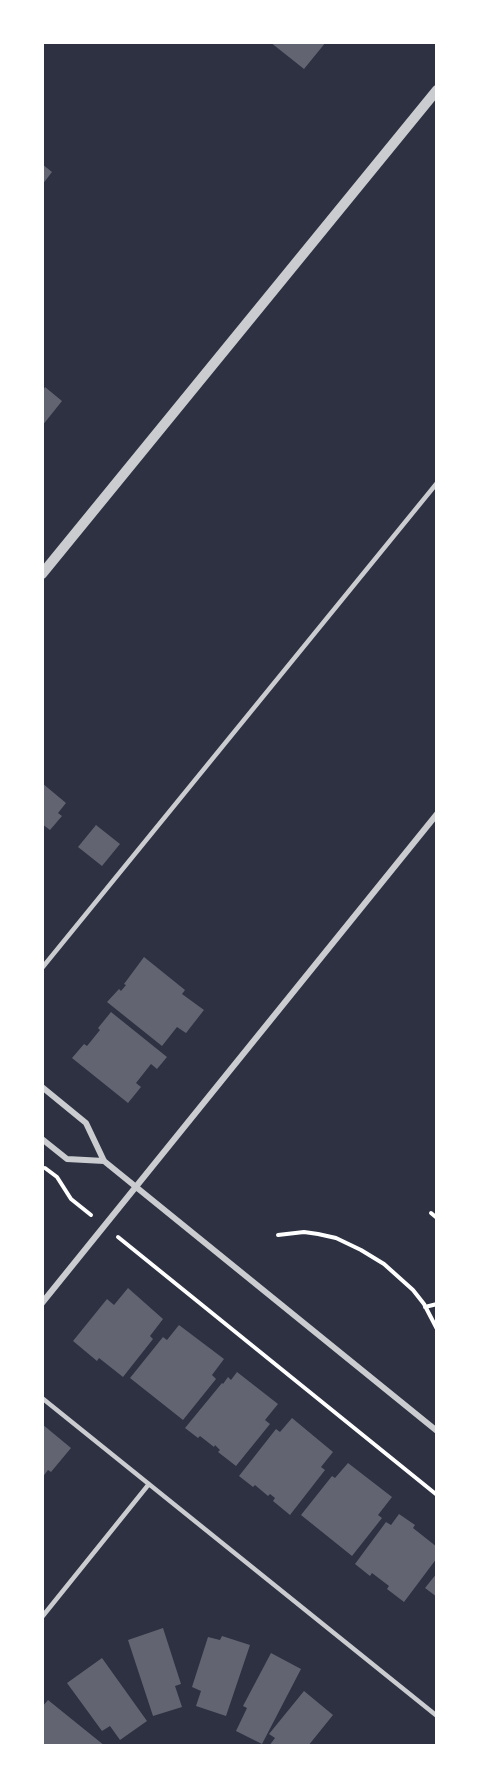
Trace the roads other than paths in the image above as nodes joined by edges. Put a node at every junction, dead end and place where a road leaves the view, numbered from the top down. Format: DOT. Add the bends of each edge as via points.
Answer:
graph roads {
  1 [pos="437,90"];
  2 [pos="437,483"];
  3 [pos="42,574"];
  4 [pos="437,814"];
  5 [pos="42,968"];
  6 [pos="42,1087"];
  7 [pos="42,1139"];
  8 [pos="104,1161"];
  9 [pos="136,1187"];
  10 [pos="42,1303"];
  11 [pos="42,1398"];
  12 [pos="437,1431"];
  13 [pos="149,1485"];
  14 [pos="42,1617"];
  15 [pos="437,1716"];
  1 -- 3 [label="street"];
  2 -- 5 [label="lane"];
  4 -- 9 [label="street"];
  6 -- 8 [label="street" via="86,1123"];
  7 -- 8 [label="street" via="67,1158"];
  8 -- 9 [label="street"];
  9 -- 10 [label="street"];
  9 -- 12 [label="street"];
  11 -- 13 [label="lane"];
  13 -- 14 [label="lane"];
  13 -- 15 [label="lane"];
}
